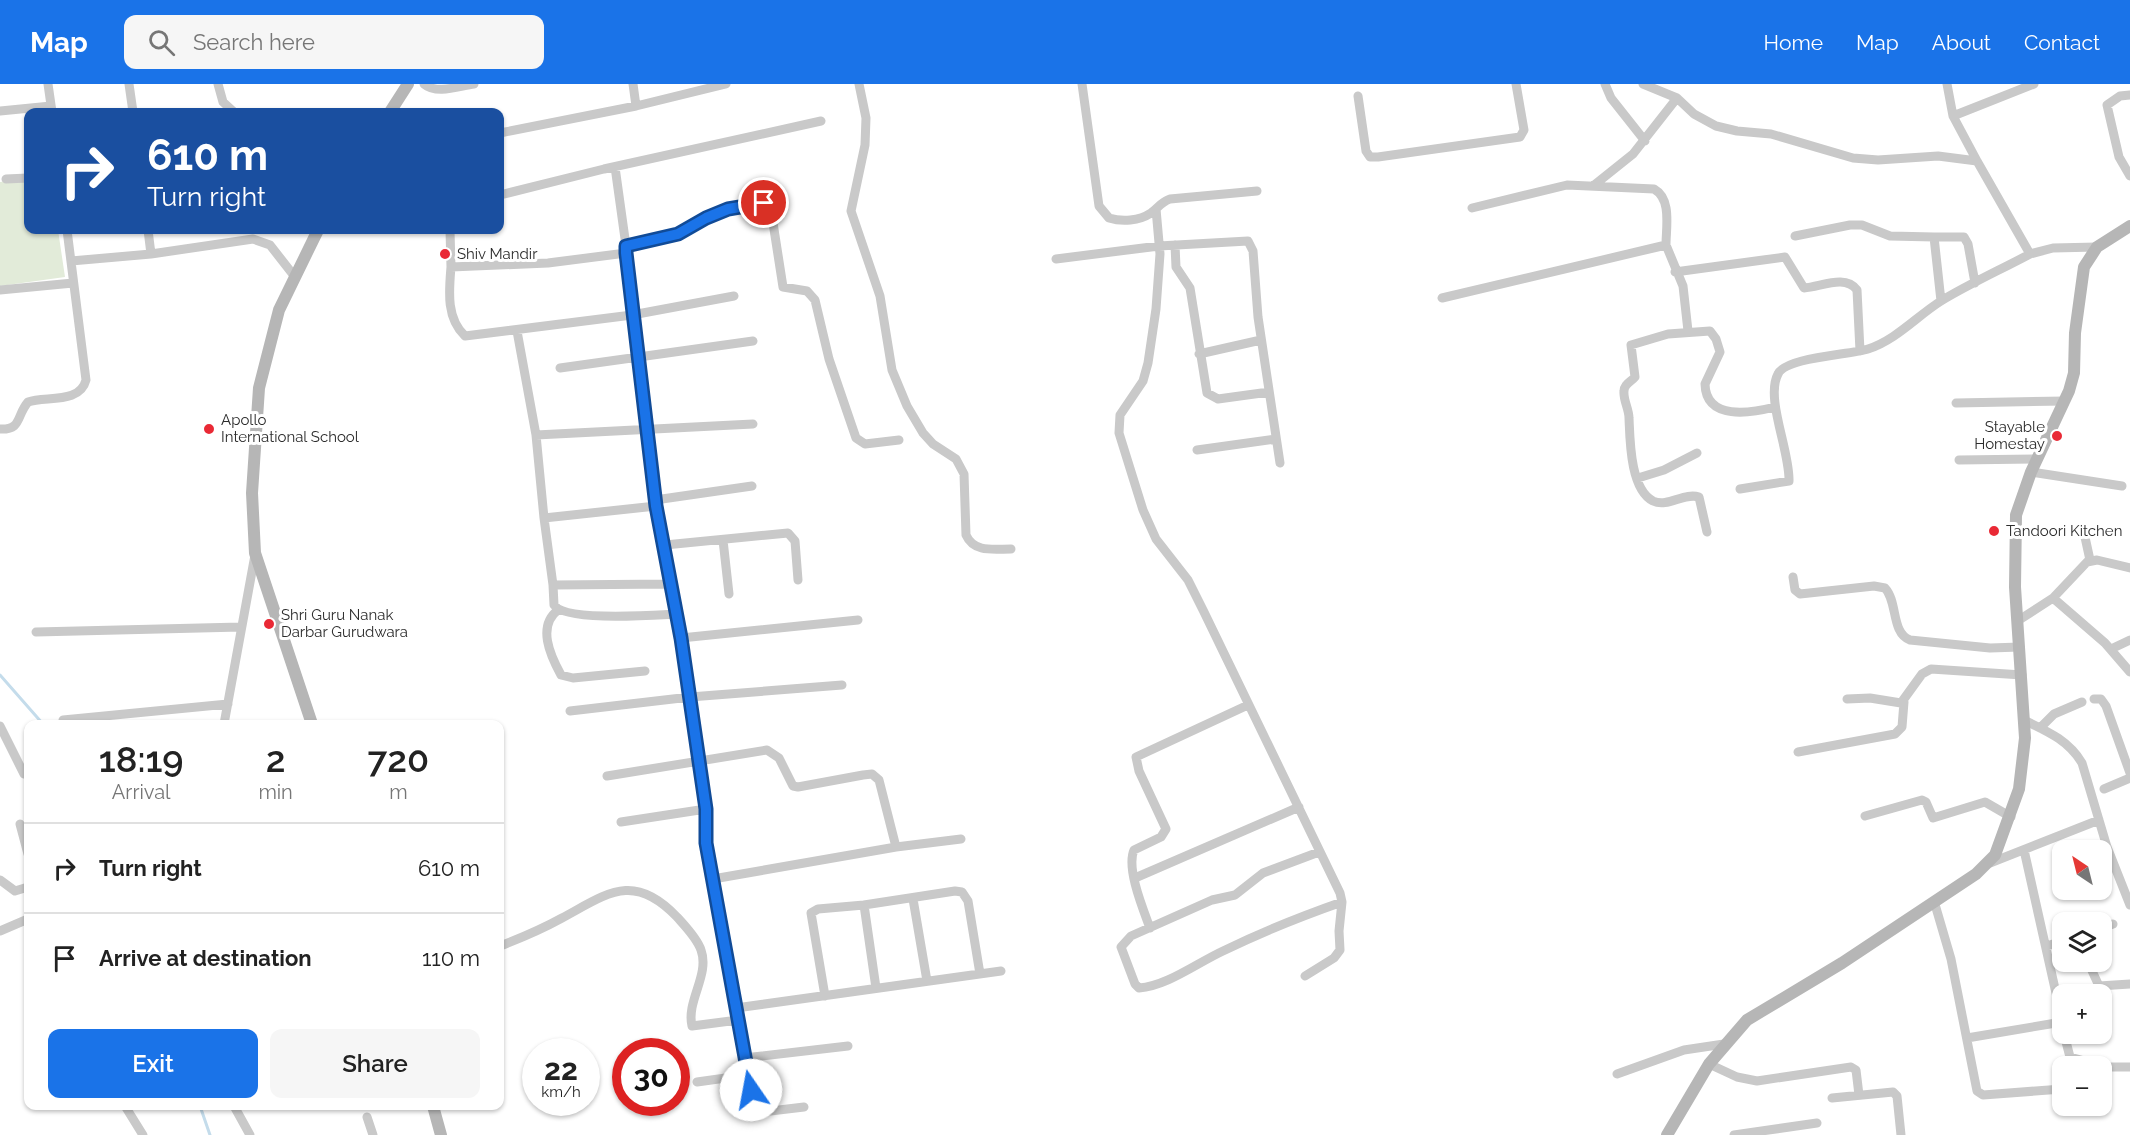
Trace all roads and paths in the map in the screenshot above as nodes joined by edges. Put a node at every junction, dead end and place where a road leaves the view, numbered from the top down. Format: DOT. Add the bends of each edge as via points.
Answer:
graph roads {
  1 [pos="48,84"];
  2 [pos="129,84"];
  3 [pos="218,84"];
  4 [pos="408,84"];
  5 [pos="424,84"];
  6 [pos="474,84"];
  7 [pos="633,84"];
  8 [pos="682,84"];
  9 [pos="726,84"];
  10 [pos="859,84"];
  11 [pos="1082,84"];
  12 [pos="1516,84"];
  13 [pos="1605,84"];
  14 [pos="1643,84"];
  15 [pos="1947,84"];
  16 [pos="2034,84"];
  17 [pos="683,94"];
  18 [pos="2130,95"];
  19 [pos="1358,96"];
  20 [pos="1677,98"];
  21 [pos="636,106"];
  22 [pos="51,108"];
  23 [pos="132,108"];
  24 [pos="230,108"];
  25 [pos="393,108"];
  26 [pos="24,110"];
  27 [pos="0,111"];
  28 [pos="1953,116"];
  29 [pos="821,121"];
  30 [pos="504,132"];
  31 [pos="1645,141"];
  32 [pos="1977,161"];
  33 [pos="615,167"];
  34 [pos="2130,176"];
  35 [pos="24,178"];
  36 [pos="6,179"];
  37 [pos="1593,186"];
  38 [pos="1257,191"];
  39 [pos="504,194"];
  40 [pos="1472,208"];
  41 [pos="1156,209"];
  42 [pos="2130,226"];
  43 [pos="68,234"];
  44 [pos="148,234"];
  45 [pos="316,234"];
  46 [pos="450,234"];
  47 [pos="1795,236"];
  48 [pos="1934,237"];
  49 [pos="1175,245"];
  50 [pos="1666,245"];
  51 [pos="1159,246"];
  52 [pos="2097,247"];
  53 [pos="626,250"];
  54 [pos="151,254"];
  55 [pos="2030,254"];
  56 [pos="1056,259"];
  57 [pos="71,261"];
  58 [pos="451,267"];
  59 [pos="1675,272"];
  60 [pos="295,277"];
  61 [pos="74,283"];
  62 [pos="1975,283"];
  63 [pos="0,290"];
  64 [pos="734,296"];
  65 [pos="1442,298"];
  66 [pos="1941,301"];
  67 [pos="632,315"];
  68 [pos="517,331"];
  69 [pos="1688,331"];
  70 [pos="1261,340"];
  71 [pos="753,341"];
  72 [pos="1860,351"];
  73 [pos="1200,354"];
  74 [pos="637,357"];
  75 [pos="560,368"];
  76 [pos="1269,392"];
  77 [pos="2064,401"];
  78 [pos="1956,403"];
  79 [pos="1775,407"];
  80 [pos="753,424"];
  81 [pos="0,429"];
  82 [pos="646,431"];
  83 [pos="536,435"];
  84 [pos="1276,439"];
  85 [pos="899,440"];
  86 [pos="1197,450"];
  87 [pos="1697,453"];
  88 [pos="2036,459"];
  89 [pos="1959,460"];
  90 [pos="1280,463"];
  91 [pos="2031,472"];
  92 [pos="1638,478"];
  93 [pos="752,486"];
  94 [pos="2122,486"];
  95 [pos="1740,489"];
  96 [pos="656,503"];
  97 [pos="544,518"];
  98 [pos="2083,528"];
  99 [pos="1707,532"];
  100 [pos="723,540"];
  101 [pos="665,545"];
  102 [pos="1011,549"];
  103 [pos="255,553"];
  104 [pos="2090,561"];
  105 [pos="2130,568"];
  106 [pos="1793,577"];
  107 [pos="798,580"];
  108 [pos="671,584"];
  109 [pos="553,585"];
  110 [pos="729,594"];
  111 [pos="2053,598"];
  112 [pos="558,610"];
  113 [pos="677,614"];
  114 [pos="2019,620"];
  115 [pos="858,621"];
  116 [pos="241,627"];
  117 [pos="36,632"];
  118 [pos="681,638"];
  119 [pos="2130,640"];
  120 [pos="2020,647"];
  121 [pos="2111,649"];
  122 [pos="645,671"];
  123 [pos="2130,672"];
  124 [pos="2022,675"];
  125 [pos="842,685"];
  126 [pos="690,697"];
  127 [pos="1847,699"];
  128 [pos="2094,699"];
  129 [pos="1904,702"];
  130 [pos="2082,702"];
  131 [pos="228,704"];
  132 [pos="1248,705"];
  133 [pos="570,711"];
  134 [pos="63,720"];
  135 [pos="225,720"];
  136 [pos="311,720"];
  137 [pos="2026,721"];
  138 [pos="0,726"];
  139 [pos="2040,728"];
  140 [pos="1798,752"];
  141 [pos="699,762"];
  142 [pos="2130,773"];
  143 [pos="24,774"];
  144 [pos="607,776"];
  145 [pos="2130,778"];
  146 [pos="2104,789"];
  147 [pos="1299,807"];
  148 [pos="706,809"];
  149 [pos="1865,816"];
  150 [pos="2011,817"];
  151 [pos="2099,820"];
  152 [pos="621,822"];
  153 [pos="20,824"];
  154 [pos="961,838"];
  155 [pos="24,840"];
  156 [pos="896,847"];
  157 [pos="2024,849"];
  158 [pos="1319,852"];
  159 [pos="1990,863"];
  160 [pos="1135,878"];
  161 [pos="713,879"];
  162 [pos="0,880"];
  163 [pos="24,889"];
  164 [pos="913,899"];
  165 [pos="1934,901"];
  166 [pos="1342,902"];
  167 [pos="864,905"];
  168 [pos="2130,905"];
  169 [pos="24,921"];
  170 [pos="1150,928"];
  171 [pos="0,931"];
  172 [pos="504,944"];
  173 [pos="2052,944"];
  174 [pos="2047,946"];
  175 [pos="1000,971"];
  176 [pos="2093,972"];
  177 [pos="980,974"];
  178 [pos="1305,976"];
  179 [pos="927,981"];
  180 [pos="2055,984"];
  181 [pos="2130,984"];
  182 [pos="876,988"];
  183 [pos="825,996"];
  184 [pos="736,1008"];
  185 [pos="738,1020"];
  186 [pos="2052,1023"];
  187 [pos="1966,1038"];
  188 [pos="1724,1044"];
  189 [pos="848,1046"];
  190 [pos="744,1058"];
  191 [pos="1709,1064"];
  192 [pos="2112,1067"];
  193 [pos="2130,1067"];
  194 [pos="1617,1074"];
  195 [pos="747,1075"];
  196 [pos="697,1082"];
  197 [pos="2052,1090"];
  198 [pos="1859,1095"];
  199 [pos="1833,1098"];
  200 [pos="804,1107"];
  201 [pos="127,1110"];
  202 [pos="236,1110"];
  203 [pos="434,1110"];
  204 [pos="367,1117"];
  205 [pos="1817,1123"];
  206 [pos="143,1135"];
  207 [pos="250,1135"];
  208 [pos="373,1135"];
  209 [pos="441,1135"];
  210 [pos="1667,1135"];
  211 [pos="1734,1135"];
  212 [pos="1901,1135"];
  1 -- 22 [label="street"];
  2 -- 23 [label="street"];
  3 -- 24 [label="street" via="223,102"];
  4 -- 25 [label="street"];
  5 -- 6 [label="street" via="443,89"];
  7 -- 21 [label="street"];
  8 -- 17 [label="street"];
  9 -- 17 [label="street"];
  10 -- 102 [label="street" via="866,118 865,146 851,211 880,296 892,370 923,433 961,465 966,535 970,543 982,549"];
  11 -- 41 [label="street" via="1101,211 1109,218 1133,220"];
  12 -- 19 [label="street" via="1524,130 1520,136 1378,157 1370,157 1366,152"];
  13 -- 31 [label="street" via="1611,98"];
  14 -- 20 [label="street"];
  15 -- 28 [label="street"];
  16 -- 28 [label="street"];
  17 -- 21 [label="street"];
  18 -- 34 [label="street" via="2120,96 2107,105 2119,157"];
  20 -- 31 [label="street"];
  20 -- 32 [label="street" via="1694,114 1716,126 1771,134 1854,158 1938,156"];
  21 -- 30 [label="street"];
  26 -- 27 [label="street"];
  28 -- 32 [label="street"];
  29 -- 33 [label="street"];
  31 -- 37 [label="street"];
  32 -- 55 [label="street"];
  33 -- 39 [label="street"];
  33 -- 53 [label="street"];
  35 -- 36 [label="street"];
  37 -- 40 [label="street" via="1567,185"];
  37 -- 50 [label="street" via="1659,191 1667,215"];
  38 -- 41 [label="street" via="1170,199"];
  41 -- 51 [label="street"];
  42 -- 52 [label="street"];
  43 -- 57 [label="street"];
  44 -- 54 [label="street"];
  45 -- 60 [label="street"];
  46 -- 58 [label="street"];
  47 -- 48 [label="street" via="1862,225 1890,236"];
  48 -- 62 [label="street" via="1964,237"];
  48 -- 66 [label="street"];
  49 -- 51 [label="street"];
  49 -- 70 [label="street" via="1248,241 1253,251"];
  49 -- 73 [label="street" via="1176,267 1190,288"];
  50 -- 59 [label="street"];
  50 -- 65 [label="street"];
  51 -- 56 [label="street"];
  51 -- 132 [label="street" via="1148,363 1143,381 1120,415 1119,433 1131,478 1152,530 1188,580"];
  52 -- 55 [label="street" via="2053,248"];
  52 -- 77 [label="street" via="2081,277 2074,373"];
  53 -- 58 [label="street" via="548,263"];
  53 -- 67 [label="street"];
  53 -- 85 [label="street" via="678,234 728,209 758,203 768,206 783,287 807,291 815,300 829,359 856,438 865,444"];
  54 -- 57 [label="street"];
  54 -- 60 [label="street" via="253,239 270,245"];
  55 -- 62 [label="street"];
  57 -- 61 [label="street"];
  58 -- 68 [label="street" via="452,316 465,336"];
  59 -- 69 [label="street" via="1683,286"];
  59 -- 72 [label="street" via="1785,256 1804,288 1844,281 1852,284 1857,290"];
  60 -- 103 [label="street" via="279,310 259,388 252,493"];
  61 -- 63 [label="street"];
  61 -- 81 [label="street" via="84,387 75,395 28,402 14,428"];
  62 -- 66 [label="street"];
  64 -- 67 [label="street"];
  66 -- 72 [label="street" via="1895,334"];
  67 -- 68 [label="street"];
  67 -- 74 [label="street"];
  68 -- 83 [label="street"];
  69 -- 79 [label="street" via="1706,330 1716,339 1720,356 1705,390 1716,404 1738,414"];
  69 -- 92 [label="street" via="1636,342 1630,348 1635,377 1624,392"];
  70 -- 73 [label="street"];
  70 -- 76 [label="street"];
  71 -- 74 [label="street"];
  72 -- 79 [label="street" via="1781,369"];
  73 -- 76 [label="street" via="1210,396 1218,399"];
  74 -- 75 [label="street"];
  74 -- 82 [label="street"];
  76 -- 84 [label="street"];
  77 -- 78 [label="street"];
  77 -- 88 [label="street"];
  79 -- 95 [label="street" via="1789,482"];
  80 -- 82 [label="street"];
  82 -- 83 [label="street"];
  82 -- 96 [label="street"];
  83 -- 97 [label="street"];
  84 -- 86 [label="street"];
  84 -- 90 [label="street"];
  87 -- 92 [label="street"];
  88 -- 89 [label="street"];
  88 -- 91 [label="street"];
  91 -- 94 [label="street"];
  91 -- 114 [label="street" via="2019,501 2014,528"];
  92 -- 99 [label="street" via="1642,489 1655,502 1699,497"];
  93 -- 96 [label="street"];
  96 -- 97 [label="street"];
  96 -- 101 [label="street"];
  97 -- 109 [label="street"];
  98 -- 104 [label="street"];
  100 -- 101 [label="street"];
  100 -- 107 [label="street" via="790,534 795,541"];
  100 -- 110 [label="street"];
  101 -- 108 [label="street"];
  103 -- 116 [label="street"];
  103 -- 136 [label="street"];
  104 -- 105 [label="street"];
  104 -- 111 [label="street"];
  106 -- 120 [label="street" via="1795,590 1800,594 1885,588 1901,633 1910,640"];
  108 -- 109 [label="street"];
  108 -- 113 [label="street"];
  109 -- 112 [label="street"];
  111 -- 114 [label="street"];
  111 -- 121 [label="street"];
  112 -- 113 [label="street" via="609,617"];
  112 -- 122 [label="street" via="546,627 561,675 573,678"];
  113 -- 118 [label="street"];
  114 -- 120 [label="street"];
  115 -- 118 [label="street"];
  116 -- 117 [label="street"];
  116 -- 131 [label="street"];
  118 -- 126 [label="street"];
  119 -- 121 [label="street"];
  120 -- 124 [label="street"];
  121 -- 123 [label="street"];
  124 -- 129 [label="street" via="1928,669"];
  124 -- 137 [label="street"];
  125 -- 126 [label="street"];
  126 -- 133 [label="street"];
  126 -- 141 [label="street"];
  127 -- 129 [label="street"];
  128 -- 142 [label="street" via="2101,699 2106,706"];
  129 -- 140 [label="street" via="1902,727 1895,734"];
  130 -- 139 [label="street" via="2054,714"];
  131 -- 134 [label="street"];
  131 -- 135 [label="street"];
  132 -- 147 [label="street"];
  132 -- 160 [label="street" via="1136,757 1166,829 1161,837 1134,850 1131,858"];
  137 -- 139 [label="street"];
  137 -- 150 [label="street" via="2023,767"];
  138 -- 143 [label="street"];
  139 -- 151 [label="street" via="2075,751"];
  141 -- 144 [label="street"];
  141 -- 148 [label="street"];
  141 -- 156 [label="street" via="767,750 779,758 789,782 798,787 872,774 883,788"];
  145 -- 146 [label="street"];
  147 -- 158 [label="street"];
  147 -- 160 [label="street"];
  148 -- 152 [label="street"];
  148 -- 161 [label="street" via="706,843"];
  149 -- 150 [label="street" via="1922,800 1933,818 1985,802"];
  150 -- 159 [label="street"];
  151 -- 157 [label="street"];
  151 -- 168 [label="street"];
  153 -- 155 [label="street"];
  154 -- 156 [label="street"];
  156 -- 161 [label="street"];
  157 -- 159 [label="street"];
  157 -- 174 [label="street"];
  158 -- 166 [label="street"];
  158 -- 170 [label="street" via="1263,873 1235,895 1212,900"];
  159 -- 165 [label="street"];
  160 -- 170 [label="street"];
  161 -- 184 [label="street"];
  162 -- 163 [label="street" via="15,891"];
  164 -- 167 [label="street"];
  164 -- 177 [label="street" via="962,892 968,902"];
  164 -- 179 [label="street"];
  165 -- 187 [label="street" via="1951,959"];
  165 -- 188 [label="street" via="1842,963 1756,1014"];
  166 -- 170 [label="street" via="1231,946 1164,981 1139,988 1122,947 1131,936"];
  166 -- 178 [label="street" via="1340,950"];
  167 -- 182 [label="street"];
  167 -- 183 [label="street" via="818,909 812,913"];
  169 -- 171 [label="street"];
  172 -- 185 [label="street" via="599,897 621,889 636,892 669,909 702,951 692,1026"];
  173 -- 174 [label="street"];
  174 -- 180 [label="street"];
  175 -- 177 [label="street"];
  176 -- 181 [label="street" via="2099,986"];
  177 -- 179 [label="street"];
  179 -- 182 [label="street"];
  182 -- 183 [label="street"];
  183 -- 184 [label="street"];
  184 -- 185 [label="street"];
  185 -- 190 [label="street"];
  186 -- 187 [label="street"];
  187 -- 197 [label="street" via="1976,1089 1981,1095"];
  188 -- 191 [label="street"];
  188 -- 194 [label="street" via="1694,1047"];
  189 -- 190 [label="street"];
  190 -- 195 [label="street"];
  191 -- 198 [label="street" via="1757,1081 1851,1067 1857,1074"];
  191 -- 210 [label="street"];
  192 -- 193 [label="street"];
  195 -- 196 [label="street"];
  195 -- 200 [label="street" via="757,1109 762,1112"];
  198 -- 199 [label="street"];
  198 -- 212 [label="street" via="1890,1091 1895,1094"];
  201 -- 206 [label="street"];
  202 -- 207 [label="street"];
  203 -- 209 [label="street"];
  204 -- 208 [label="street"];
  205 -- 211 [label="street"];
}
